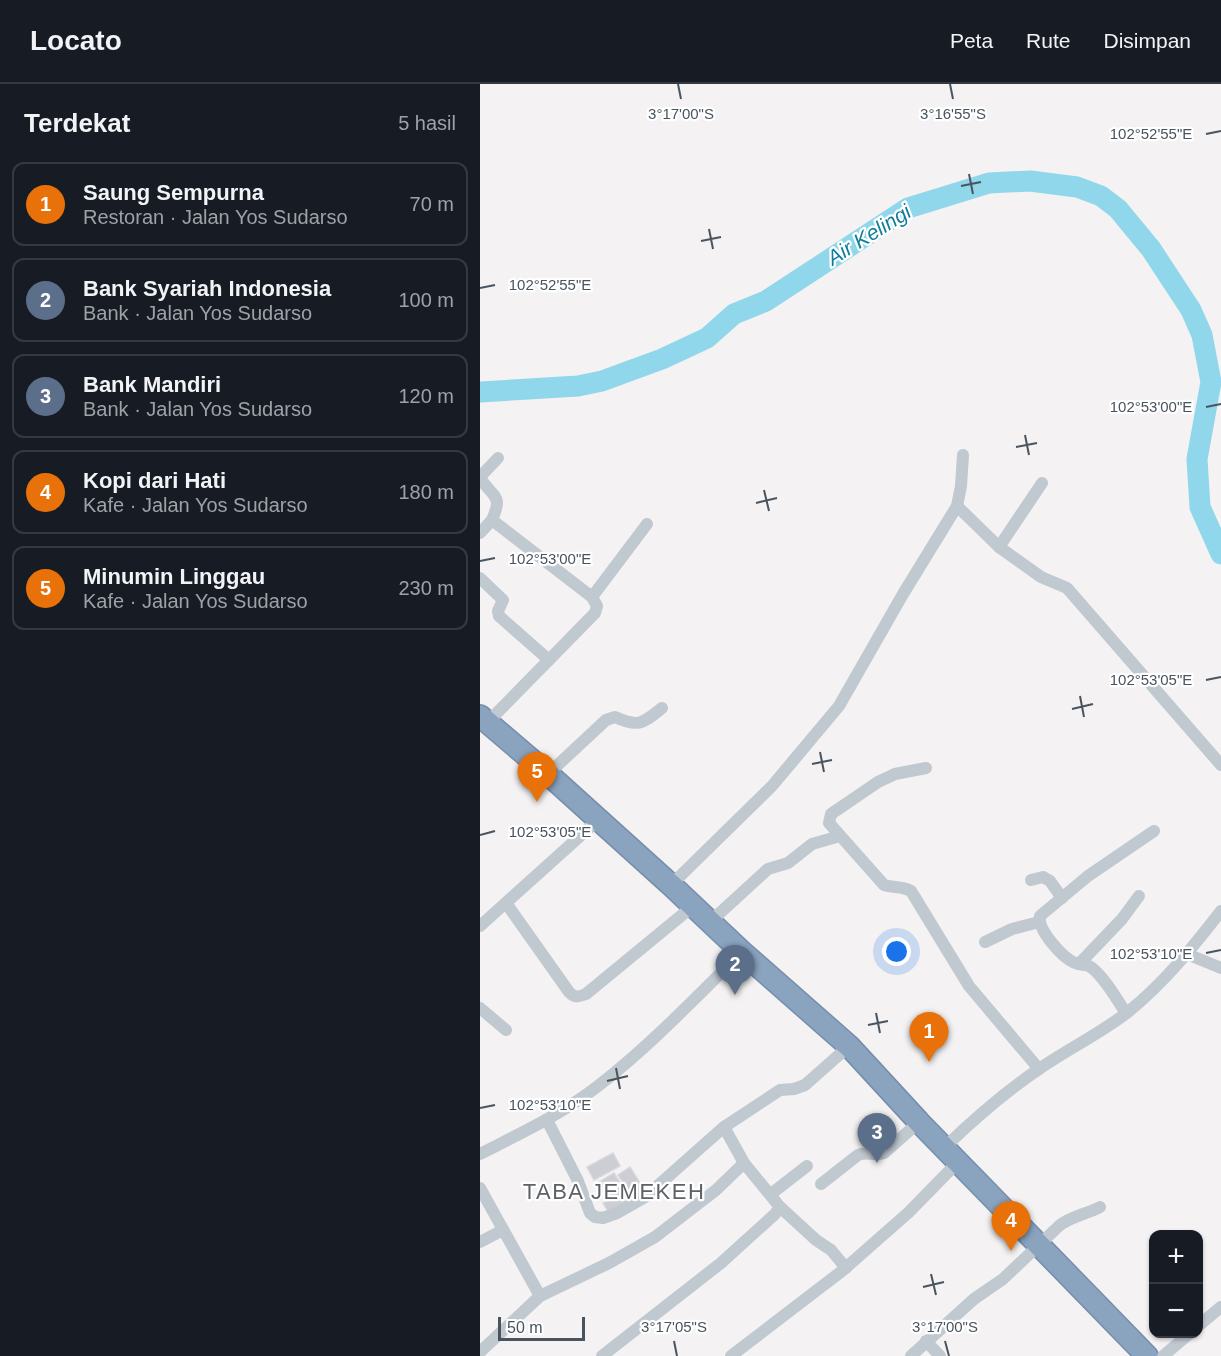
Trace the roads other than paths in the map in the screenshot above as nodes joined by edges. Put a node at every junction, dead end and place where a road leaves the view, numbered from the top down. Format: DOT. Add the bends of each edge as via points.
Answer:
graph roads {
  1 [pos="963,455"];
  2 [pos="498,458"];
  3 [pos="1042,483"];
  4 [pos="957,506"];
  5 [pos="492,520"];
  6 [pos="647,524"];
  7 [pos="480,533"];
  8 [pos="999,547"];
  9 [pos="480,578"];
  10 [pos="592,597"];
  11 [pos="549,660"];
  12 [pos="662,708"];
  13 [pos="484,719"];
  14 [pos="1221,765"];
  15 [pos="926,768"];
  16 [pos="548,774"];
  17 [pos="598,820"];
  18 [pos="1154,831"];
  19 [pos="840,836"];
  20 [pos="1031,880"];
  21 [pos="671,885"];
  22 [pos="1138,896"];
  23 [pos="1062,898"];
  24 [pos="506,903"];
  25 [pos="693,906"];
  26 [pos="1221,911"];
  27 [pos="1039,921"];
  28 [pos="710,922"];
  29 [pos="480,926"];
  30 [pos="985,942"];
  31 [pos="742,952"];
  32 [pos="1187,954"];
  33 [pos="1079,964"];
  34 [pos="1221,968"];
  35 [pos="480,1008"];
  36 [pos="1126,1013"];
  37 [pos="506,1029"];
  38 [pos="849,1046"];
  39 [pos="1039,1069"];
  40 [pos="547,1120"];
  41 [pos="919,1122"];
  42 [pos="724,1127"];
  43 [pos="480,1154"];
  44 [pos="951,1155"];
  45 [pos="744,1163"];
  46 [pos="807,1166"];
  47 [pos="821,1184"];
  48 [pos="480,1188"];
  49 [pos="771,1194"];
  50 [pos="780,1207"];
  51 [pos="1100,1207"];
  52 [pos="503,1230"];
  53 [pos="480,1242"];
  54 [pos="1038,1244"];
  55 [pos="846,1268"];
  56 [pos="540,1296"];
  57 [pos="1221,1306"];
  58 [pos="1203,1322"];
  59 [pos="1185,1338"];
  60 [pos="926,1341"];
  61 [pos="480,1352"];
  62 [pos="602,1356"];
  63 [pos="732,1356"];
  64 [pos="911,1356"];
  65 [pos="940,1356"];
  66 [pos="1147,1356"];
  67 [pos="1163,1356"];
  1 -- 4 [label="street"];
  2 -- 5 [label="street" via="481,476 498,498"];
  3 -- 8 [label="street"];
  4 -- 8 [label="street"];
  4 -- 21 [label="street" via="839,706 772,786"];
  5 -- 7 [label="street"];
  5 -- 10 [label="street"];
  6 -- 10 [label="street"];
  8 -- 14 [label="street" via="1041,577 1067,588"];
  9 -- 11 [label="street" via="503,600 499,616"];
  10 -- 11 [label="street" via="597,606 595,613"];
  11 -- 13 [label="street"];
  12 -- 16 [label="street" via="639,724 615,717 606,720"];
  13 -- 16 [label="highway"];
  15 -- 19 [label="street" via="878,782 831,814 829,823"];
  16 -- 17 [label="highway"];
  17 -- 21 [label="highway"];
  17 -- 24 [label="street"];
  18 -- 23 [label="street"];
  19 -- 28 [label="street" via="812,844 788,863 768,869"];
  19 -- 39 [label="street" via="884,885 911,891 969,986"];
  20 -- 23 [label="street" via="1043,877 1050,881"];
  21 -- 25 [label="highway"];
  22 -- 33 [label="street"];
  23 -- 27 [label="street"];
  24 -- 25 [label="street" via="569,992 578,997 602,982"];
  24 -- 29 [label="street"];
  25 -- 28 [label="highway"];
  26 -- 32 [label="street"];
  27 -- 30 [label="street" via="1012,928"];
  27 -- 33 [label="street" via="1044,934 1072,962"];
  28 -- 31 [label="highway"];
  31 -- 38 [label="highway"];
  31 -- 40 [label="street" via="635,1057"];
  32 -- 34 [label="street"];
  32 -- 36 [label="street"];
  33 -- 36 [label="street" via="1095,970"];
  35 -- 37 [label="street"];
  36 -- 39 [label="street"];
  38 -- 41 [label="highway"];
  38 -- 42 [label="street" via="805,1085 780,1090"];
  39 -- 44 [label="street" via="980,1114"];
  40 -- 42 [label="street" via="590,1213 603,1218 645,1197"];
  40 -- 43 [label="street"];
  41 -- 44 [label="highway"];
  41 -- 47 [label="street" via="884,1153 864,1152"];
  42 -- 45 [label="street"];
  44 -- 54 [label="highway"];
  44 -- 55 [label="street" via="908,1213"];
  45 -- 49 [label="street"];
  45 -- 56 [label="street" via="655,1237"];
  46 -- 49 [label="street"];
  48 -- 52 [label="street"];
  49 -- 50 [label="street"];
  50 -- 55 [label="street" via="831,1250"];
  50 -- 62 [label="street" via="721,1263"];
  51 -- 54 [label="street" via="1066,1221"];
  52 -- 53 [label="street"];
  52 -- 56 [label="street"];
  54 -- 60 [label="street" via="1003,1279"];
  54 -- 66 [label="highway"];
  55 -- 63 [label="street"];
  56 -- 61 [label="street"];
  57 -- 58 [label="street"];
  59 -- 67 [label="street"];
  60 -- 64 [label="street"];
  60 -- 65 [label="street"];
}
